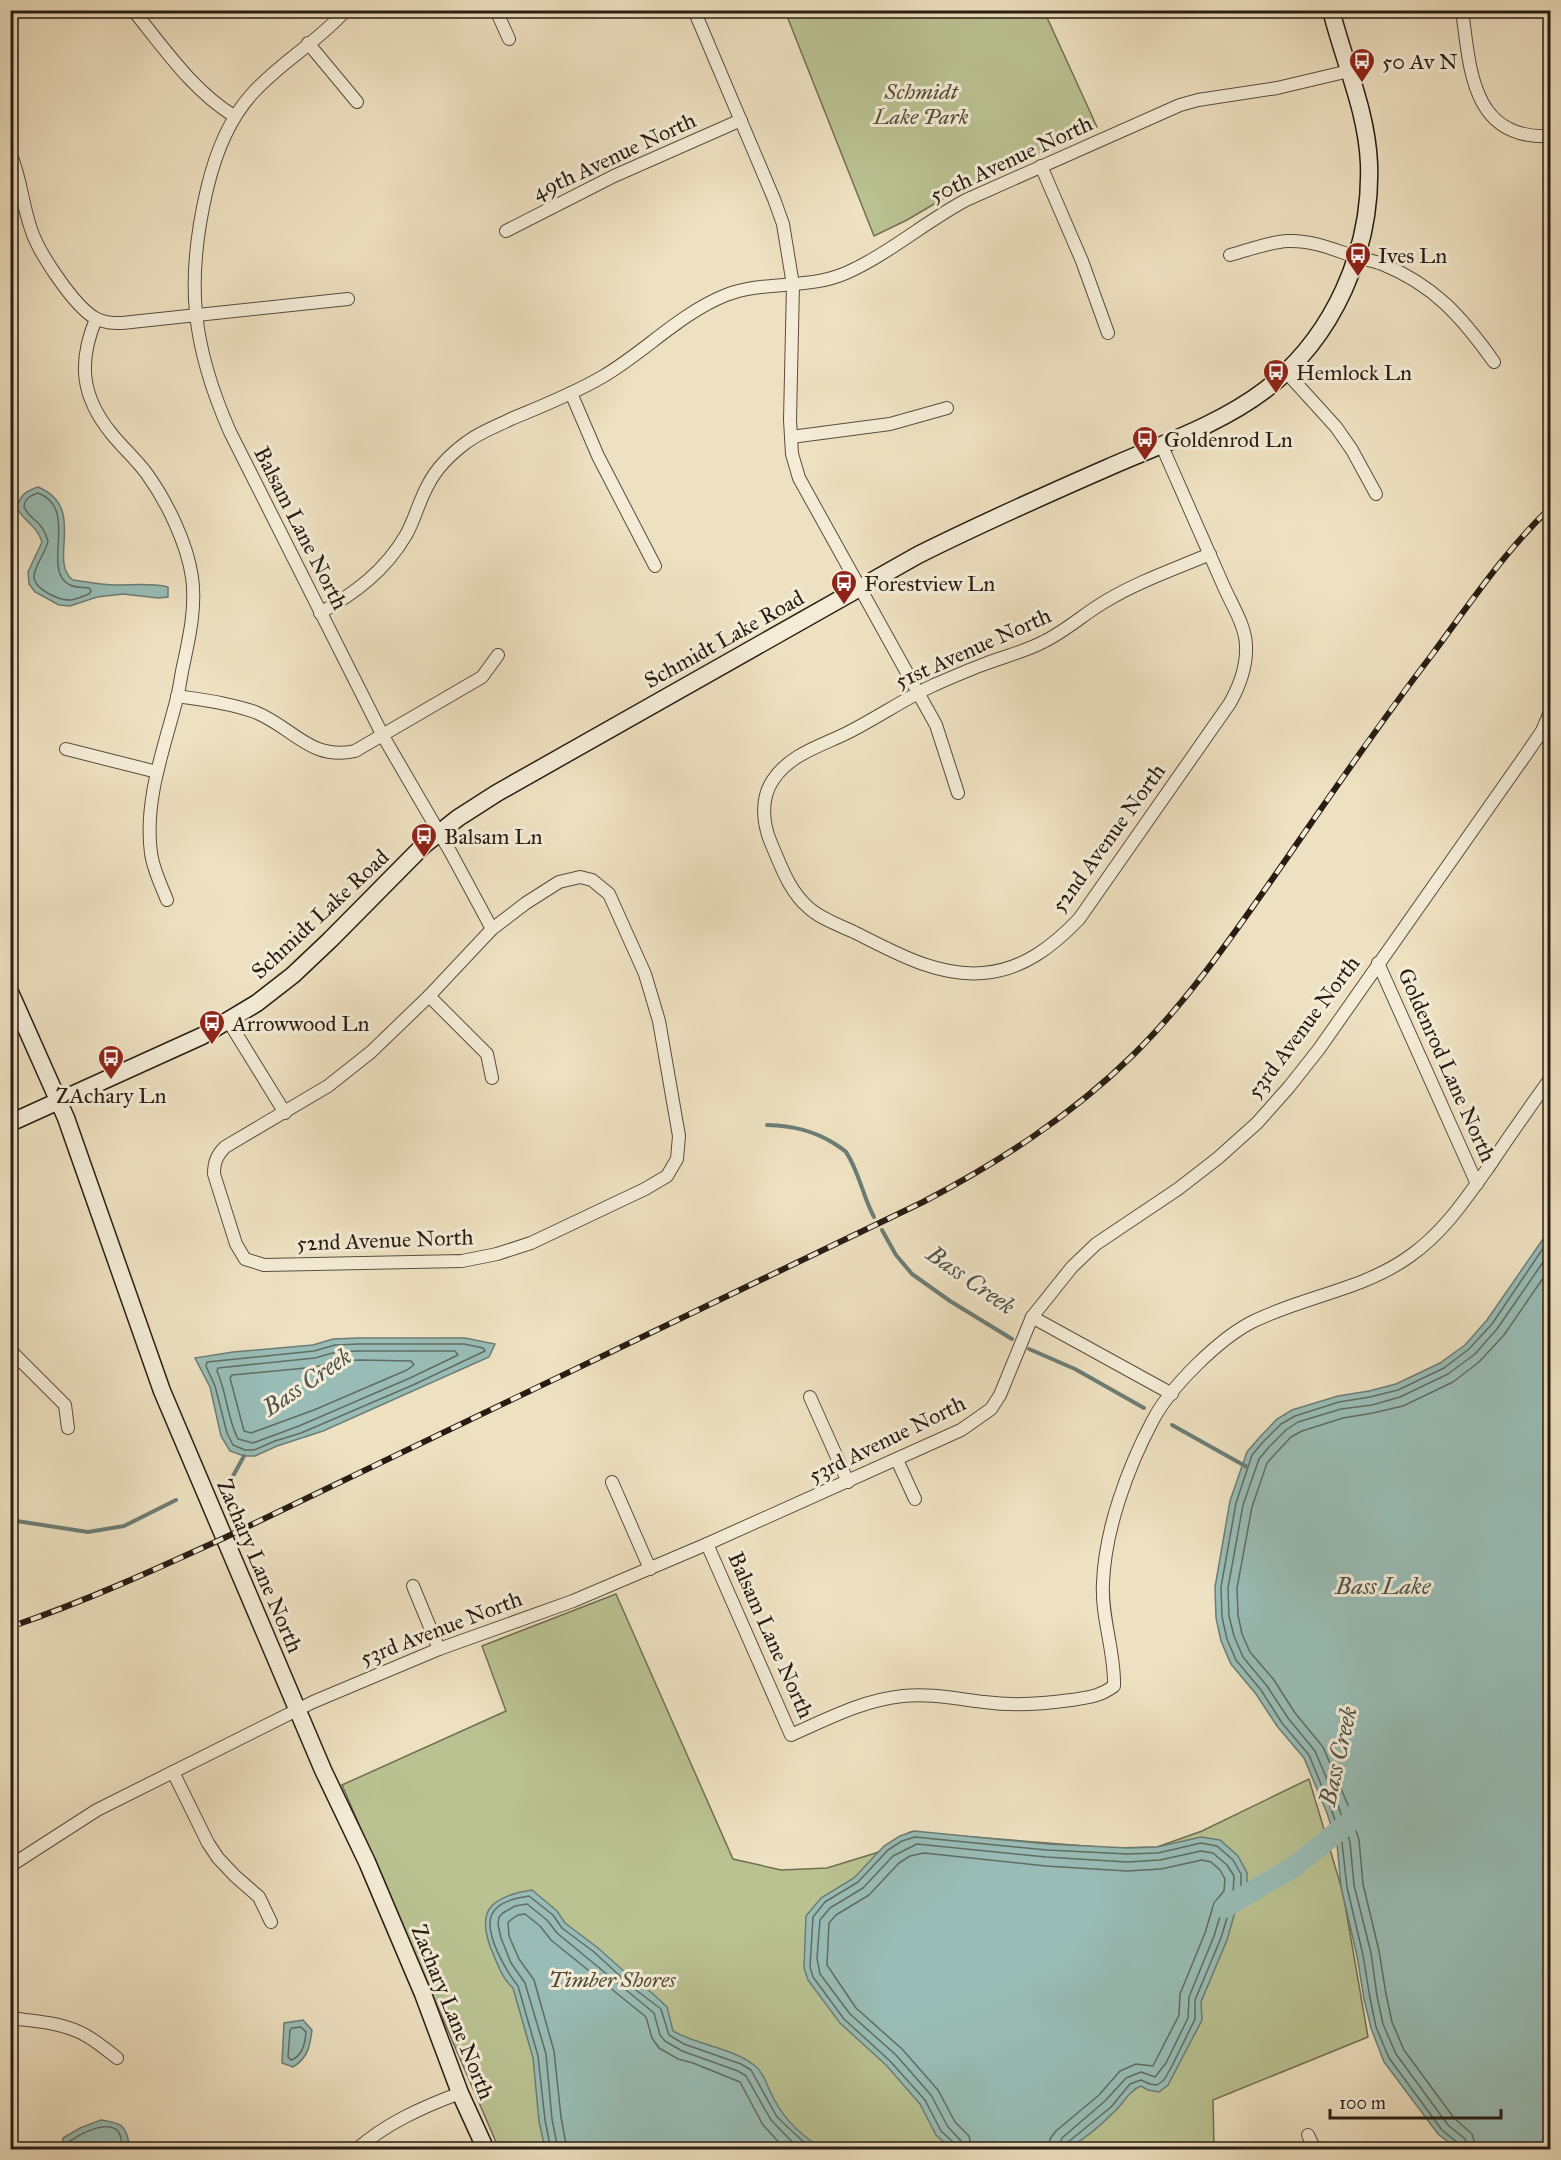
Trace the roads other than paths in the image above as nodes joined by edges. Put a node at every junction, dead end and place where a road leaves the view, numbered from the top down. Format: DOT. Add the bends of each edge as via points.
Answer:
graph roads {
  1 [pos="133,10"];
  2 [pos="346,10"];
  3 [pos="496,10"];
  4 [pos="694,10"];
  5 [pos="1331,10"];
  6 [pos="1462,10"];
  7 [pos="509,39"];
  8 [pos="308,43"];
  9 [pos="1349,71"];
  10 [pos="357,102"];
  11 [pos="234,116"];
  12 [pos="741,120"];
  13 [pos="1551,136"];
  14 [pos="10,153"];
  15 [pos="1041,166"];
  16 [pos="506,231"];
  17 [pos="1230,255"];
  18 [pos="1356,257"];
  19 [pos="794,285"];
  20 [pos="348,299"];
  21 [pos="195,316"];
  22 [pos="96,319"];
  23 [pos="1107,333"];
  24 [pos="1494,362"];
  25 [pos="1286,372"];
  26 [pos="571,393"];
  27 [pos="947,408"];
  28 [pos="791,437"];
  29 [pos="1161,444"];
  30 [pos="1376,494"];
  31 [pos="1210,554"];
  32 [pos="656,566"];
  33 [pos="860,589"];
  34 [pos="320,613"];
  35 [pos="498,655"];
  36 [pos="918,692"];
  37 [pos="177,696"];
  38 [pos="1551,712"];
  39 [pos="383,736"];
  40 [pos="66,749"];
  41 [pos="156,772"];
  42 [pos="958,793"];
  43 [pos="766,794"];
  44 [pos="438,834"];
  45 [pos="167,900"];
  46 [pos="492,929"];
  47 [pos="1378,963"];
  48 [pos="10,992"];
  49 [pos="429,996"];
  50 [pos="229,1022"];
  51 [pos="492,1078"];
  52 [pos="1551,1079"];
  53 [pos="58,1100"];
  54 [pos="285,1113"];
  55 [pos="10,1123"];
  56 [pos="1477,1184"];
  57 [pos="1032,1317"];
  58 [pos="10,1350"];
  59 [pos="1172,1394"];
  60 [pos="810,1397"];
  61 [pos="68,1428"];
  62 [pos="897,1460"];
  63 [pos="612,1482"];
  64 [pos="848,1482"];
  65 [pos="915,1499"];
  66 [pos="707,1544"];
  67 [pos="650,1569"];
  68 [pos="412,1586"];
  69 [pos="439,1648"];
  70 [pos="297,1711"];
  71 [pos="173,1772"];
  72 [pos="12,1861"];
  73 [pos="271,1922"];
  74 [pos="10,2018"];
  75 [pos="117,2058"];
  76 [pos="460,2093"];
  77 [pos="1308,2135"];
  78 [pos="356,2150"];
  79 [pos="486,2150"];
  80 [pos="1315,2150"];
  1 -- 11 [label="street" via="190,79"];
  2 -- 8 [label="street, Balsam Lane North"];
  3 -- 7 [label="street"];
  4 -- 12 [label="street"];
  5 -- 9 [label="street, Schmidt Lake Road"];
  6 -- 13 [label="street" via="1470,68 1483,105 1494,118 1511,128"];
  8 -- 10 [label="street"];
  8 -- 11 [label="street, Balsam Lane North" via="251,94"];
  9 -- 15 [label="street, 50th Avenue North" via="1180,105"];
  9 -- 18 [label="street, Schmidt Lake Road" via="1365,124 1369,163 1368,201"];
  11 -- 21 [label="street, Balsam Lane North" via="211,175 197,238"];
  12 -- 16 [label="street, 49th Avenue North" via="614,176"];
  12 -- 19 [label="street" via="783,225"];
  14 -- 22 [label="street" via="38,248 81,309"];
  15 -- 19 [label="street, 50th Avenue North" via="937,215 845,274"];
  15 -- 23 [label="street" via="1074,240"];
  17 -- 18 [label="street" via="1270,243 1306,241"];
  18 -- 24 [label="street" via="1379,263 1429,288 1458,316"];
  18 -- 25 [label="street, Schmidt Lake Road" via="1336,307"];
  19 -- 26 [label="street, 50th Avenue North" via="750,288 700,307 602,377"];
  19 -- 28 [label="street"];
  20 -- 21 [label="street"];
  21 -- 22 [label="street" via="115,323"];
  21 -- 34 [label="street, Balsam Lane North" via="213,393"];
  22 -- 37 [label="street" via="84,356 93,404 106,427 147,474 186,549 193,613"];
  25 -- 29 [label="street, Schmidt Lake Road" via="1234,410"];
  25 -- 30 [label="street" via="1336,427"];
  26 -- 32 [label="street" via="598,456"];
  26 -- 34 [label="street, 50th Avenue North" via="468,441 428,484 407,533 376,574"];
  27 -- 28 [label="street" via="890,424"];
  28 -- 33 [label="street" via="800,478"];
  29 -- 31 [label="street"];
  29 -- 33 [label="street, Schmidt Lake Road" via="981,523"];
  31 -- 36 [label="street, 51st Avenue North" via="1123,591 1043,642"];
  31 -- 43 [label="street, 52nd Avenue North" via="1246,644 1246,663 1238,689 1079,919 1038,955 1015,967 958,973 910,959 830,921 810,909 794,892 769,838"];
  33 -- 36 [label="street"];
  33 -- 44 [label="street, Schmidt Lake Road" via="497,793"];
  34 -- 39 [label="street, Balsam Lane North"];
  35 -- 39 [label="street" via="483,677"];
  36 -- 42 [label="street" via="936,725"];
  36 -- 43 [label="street, 51st Avenue North" via="874,719 790,760"];
  37 -- 39 [label="street" via="255,712 319,751 355,751"];
  37 -- 41 [label="street"];
  38 -- 47 [label="street, 53rd Avenue North" via="1527,753"];
  39 -- 44 [label="street, Balsam Lane North"];
  40 -- 41 [label="street"];
  41 -- 45 [label="street" via="150,810 151,854"];
  44 -- 46 [label="street, Balsam Lane North"];
  44 -- 50 [label="street, Schmidt Lake Road" via="292,975"];
  46 -- 49 [label="street"];
  46 -- 54 [label="street, 52nd Avenue North" via="559,882 580,877 592,880 609,894 645,974 659,1021 679,1136 677,1159 667,1176 531,1243 497,1254 462,1261 264,1265 244,1259 236,1244 214,1164 225,1147"];
  47 -- 56 [label="street, Goldenrod Lane North"];
  47 -- 57 [label="street, 53rd Avenue North" via="1319,1049 1257,1123 1178,1189 1096,1244"];
  48 -- 53 [label="street, Zachary Lane North"];
  49 -- 51 [label="street" via="487,1054"];
  49 -- 54 [label="street" via="371,1052"];
  50 -- 53 [label="street, Schmidt Lake Road"];
  50 -- 54 [label="street"];
  52 -- 56 [label="street"];
  53 -- 55 [label="street, Schmidt Lake Road"];
  53 -- 70 [label="street, Zachary Lane North" via="162,1391"];
  56 -- 59 [label="street" via="1454,1215 1411,1256 1360,1284 1277,1310 1249,1324 1220,1343"];
  57 -- 59 [label="street"];
  57 -- 62 [label="street, 53rd Avenue North" via="991,1409 961,1430"];
  58 -- 61 [label="street" via="65,1405"];
  59 -- 66 [label="street, Balsam Lane North" via="1154,1418 1140,1449 1110,1535 1102,1584 1114,1665 1113,1686 1101,1695 1041,1703 902,1696 843,1711 791,1735"];
  60 -- 64 [label="street"];
  62 -- 64 [label="street, 53rd Avenue North"];
  62 -- 65 [label="street"];
  63 -- 67 [label="street"];
  64 -- 66 [label="street, 53rd Avenue North"];
  66 -- 67 [label="street, 53rd Avenue North"];
  67 -- 69 [label="street, 53rd Avenue North"];
  68 -- 69 [label="street"];
  69 -- 70 [label="street, 53rd Avenue North"];
  70 -- 71 [label="street, 53rd Avenue North"];
  70 -- 76 [label="street, Zachary Lane North" via="368,1862"];
  71 -- 72 [label="street, 53rd Avenue North" via="97,1810"];
  71 -- 73 [label="street" via="208,1843 235,1876 259,1896"];
  74 -- 75 [label="street" via="77,2031"];
  76 -- 78 [label="street" via="407,2115"];
  76 -- 79 [label="street, Zachary Lane North"];
  77 -- 80 [label="street"];
}
